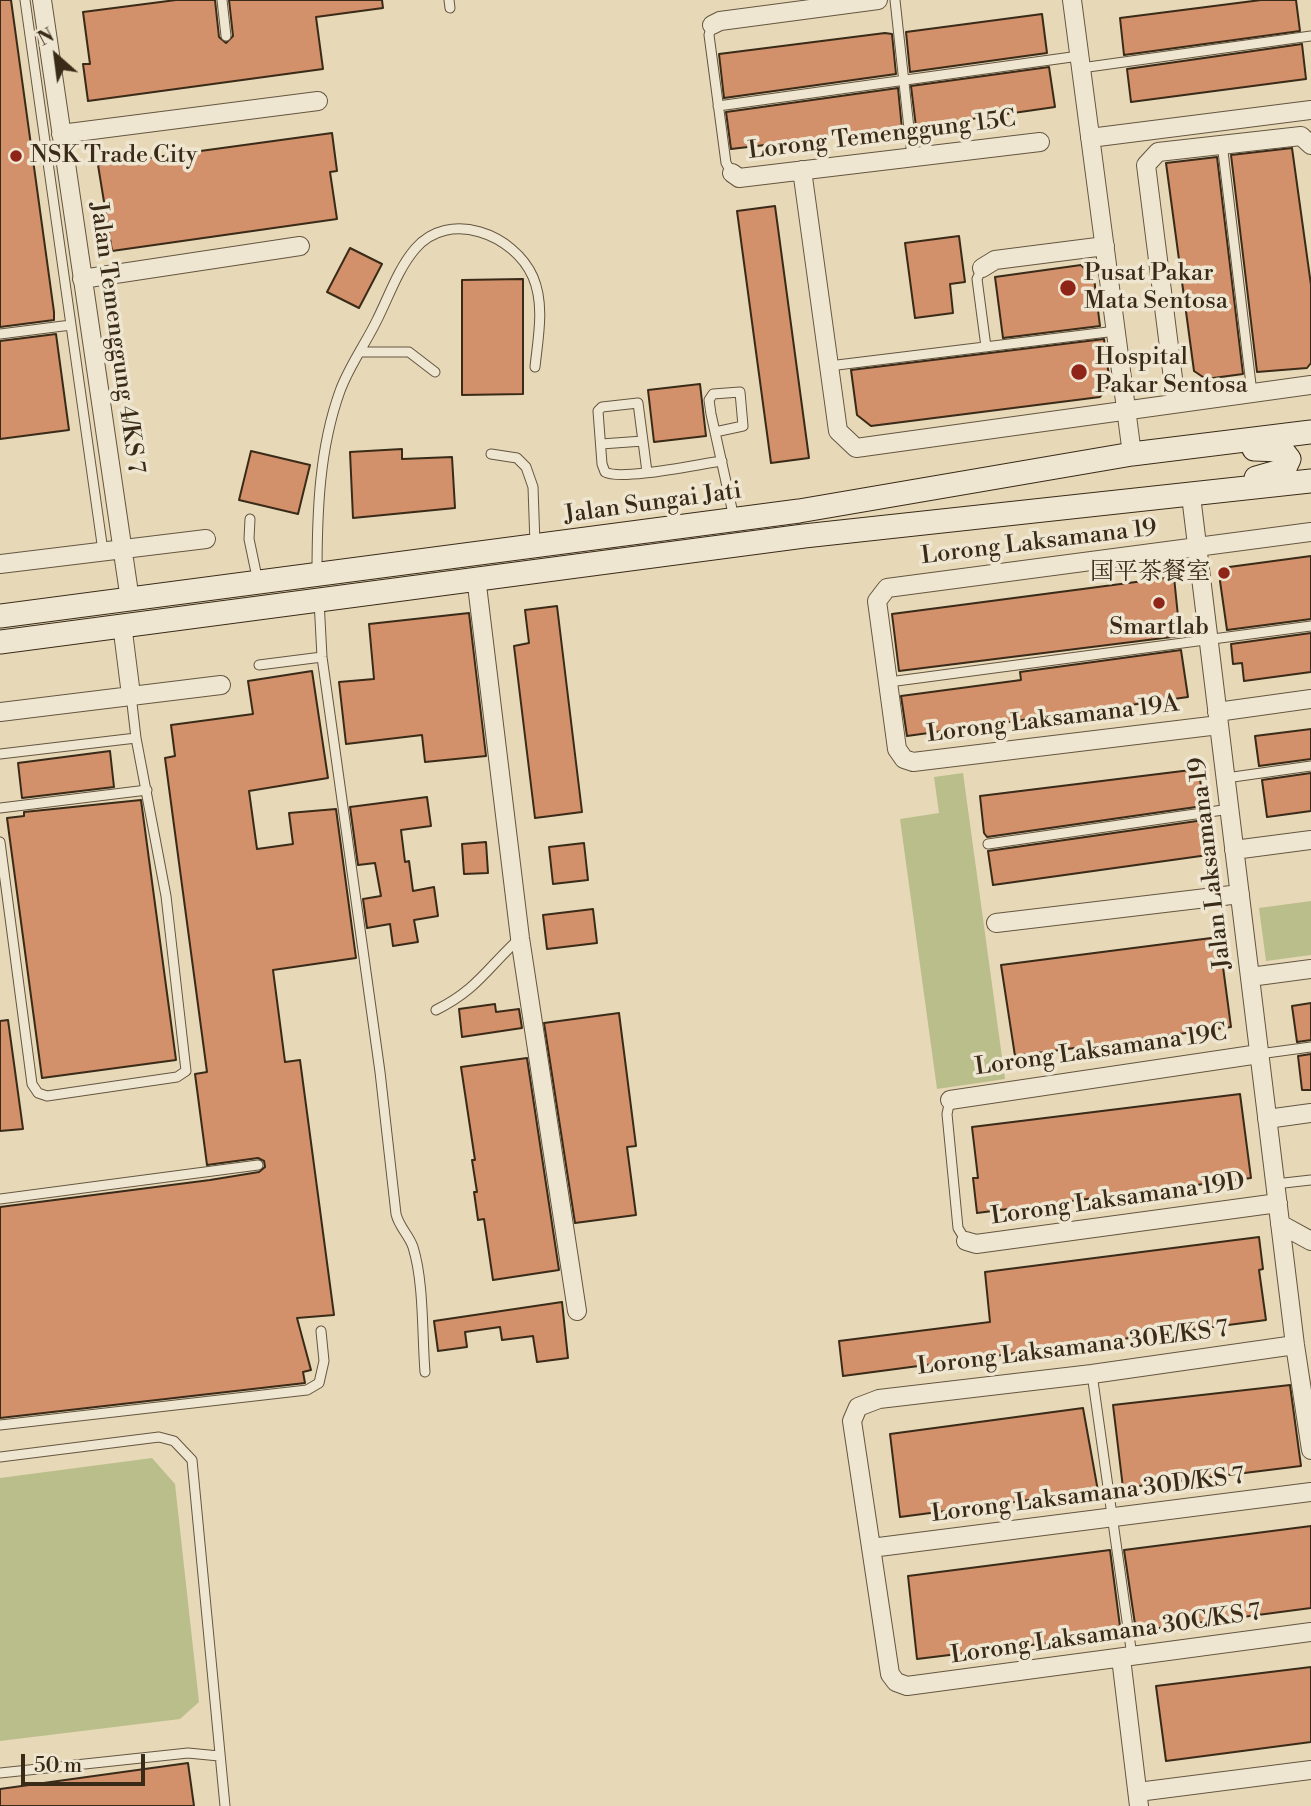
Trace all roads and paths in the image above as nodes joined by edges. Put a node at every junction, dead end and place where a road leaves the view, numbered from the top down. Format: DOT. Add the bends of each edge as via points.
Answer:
graph roads {
  1 [pos="25,0"];
  2 [pos="43,0"];
  3 [pos="222,0"];
  4 [pos="878,0"];
  5 [pos="895,0"];
  6 [pos="1072,0"];
  7 [pos="825,3"];
  8 [pos="712,25"];
  9 [pos="226,36"];
  10 [pos="1311,36"];
  11 [pos="1080,62"];
  12 [pos="904,82"];
  13 [pos="318,101"];
  14 [pos="718,106"];
  15 [pos="1311,110"];
  16 [pos="61,134"];
  17 [pos="1090,138"];
  18 [pos="1040,142"];
  19 [pos="1222,143"];
  20 [pos="1311,145"];
  21 [pos="912,156"];
  22 [pos="802,170"];
  23 [pos="732,173"];
  24 [pos="300,246"];
  25 [pos="1105,246"];
  26 [pos="982,268"];
  27 [pos="82,279"];
  28 [pos="71,325"];
  29 [pos="1116,331"];
  30 [pos="0,334"];
  31 [pos="986,347"];
  32 [pos="360,352"];
  33 [pos="829,366"];
  34 [pos="534,367"];
  35 [pos="435,372"];
  36 [pos="1311,385"];
  37 [pos="1252,393"];
  38 [pos="1177,402"];
  39 [pos="1126,409"];
  40 [pos="715,432"];
  41 [pos="1311,432"];
  42 [pos="643,441"];
  43 [pos="601,444"];
  44 [pos="1195,447"];
  45 [pos="491,454"];
  46 [pos="1132,454"];
  47 [pos="722,461"];
  48 [pos="646,472"];
  49 [pos="1311,481"];
  50 [pos="1197,495"];
  51 [pos="250,519"];
  52 [pos="734,519"];
  53 [pos="1311,532"];
  54 [pos="206,539"];
  55 [pos="535,546"];
  56 [pos="1197,547"];
  57 [pos="122,549"];
  58 [pos="103,551"];
  59 [pos="0,564"];
  60 [pos="476,577"];
  61 [pos="259,584"];
  62 [pos="318,587"];
  63 [pos="887,588"];
  64 [pos="130,600"];
  65 [pos="0,616"];
  66 [pos="122,624"];
  67 [pos="1311,626"];
  68 [pos="1209,640"];
  69 [pos="0,642"];
  70 [pos="321,657"];
  71 [pos="259,664"];
  72 [pos="888,682"];
  73 [pos="220,685"];
  74 [pos="131,695"];
  75 [pos="1311,699"];
  76 [pos="0,712"];
  77 [pos="1218,718"];
  78 [pos="136,738"];
  79 [pos="0,754"];
  80 [pos="1311,766"];
  81 [pos="1226,778"];
  82 [pos="148,790"];
  83 [pos="0,808"];
  84 [pos="1230,809"];
  85 [pos="1311,840"];
  86 [pos="0,842"];
  87 [pos="988,844"];
  88 [pos="1234,850"];
  89 [pos="1240,894"];
  90 [pos="996,923"];
  91 [pos="520,939"];
  92 [pos="1311,969"];
  93 [pos="1250,977"];
  94 [pos="436,1010"];
  95 [pos="1311,1047"];
  96 [pos="1259,1054"];
  97 [pos="950,1100"];
  98 [pos="1311,1113"];
  99 [pos="1267,1119"];
  100 [pos="258,1165"];
  101 [pos="1311,1180"];
  102 [pos="1275,1184"];
  103 [pos="0,1199"];
  104 [pos="1278,1203"];
  105 [pos="1280,1224"];
  106 [pos="965,1241"];
  107 [pos="1311,1241"];
  108 [pos="577,1311"];
  109 [pos="321,1331"];
  110 [pos="1295,1345"];
  111 [pos="425,1372"];
  112 [pos="1092,1374"];
  113 [pos="0,1425"];
  114 [pos="1311,1450"];
  115 [pos="0,1457"];
  116 [pos="1311,1492"];
  117 [pos="1113,1518"];
  118 [pos="871,1548"];
  119 [pos="1311,1632"];
  120 [pos="1126,1657"];
  121 [pos="219,1756"];
  122 [pos="1311,1770"];
  123 [pos="0,1773"];
  124 [pos="1138,1799"];
  125 [pos="225,1806"];
  1 -- 28 [label="lane"];
  2 -- 16 [label="street, Jalan Temenggung 4/KS 7"];
  3 -- 9 [label="lane"];
  4 -- 7 [label="street"];
  5 -- 12 [label="lane"];
  6 -- 11 [label="street"];
  7 -- 8 [label="street"];
  8 -- 14 [label="lane" via="709,35"];
  10 -- 11 [label="lane"];
  11 -- 12 [label="lane"];
  11 -- 17 [label="street"];
  12 -- 14 [label="lane"];
  12 -- 21 [label="lane"];
  13 -- 16 [label="street"];
  14 -- 23 [label="lane" via="726,163"];
  15 -- 17 [label="street"];
  16 -- 27 [label="street, Jalan Temenggung 4/KS 7"];
  17 -- 25 [label="street"];
  18 -- 21 [label="street, Lorong Temenggung 15C"];
  19 -- 20 [label="street" via="1301,136"];
  19 -- 37 [label="lane"];
  19 -- 38 [label="street" via="1158,152 1146,165"];
  21 -- 22 [label="street, Lorong Temenggung 15C"];
  22 -- 23 [label="street, Lorong Temenggung 15C" via="739,178"];
  22 -- 33 [label="street"];
  24 -- 27 [label="street"];
  25 -- 26 [label="street" via="995,260"];
  25 -- 29 [label="street"];
  26 -- 31 [label="lane" via="977,279"];
  27 -- 57 [label="street, Jalan Temenggung 4/KS 7"];
  28 -- 30 [label="lane"];
  28 -- 58 [label="lane"];
  29 -- 31 [label="lane"];
  29 -- 39 [label="street"];
  31 -- 33 [label="lane"];
  32 -- 34 [label="lane" via="415,250 447,229 470,228 507,246 534,278 541,316"];
  32 -- 35 [label="lane" via="409,352"];
  32 -- 62 [label="lane" via="341,388 326,437 317,522"];
  33 -- 39 [label="street" via="838,431 856,448"];
  36 -- 37 [label="street"];
  37 -- 38 [label="street"];
  38 -- 39 [label="street"];
  39 -- 46 [label="street"];
  40 -- 40 [label="lane" via="710,396 740,392 743,426"];
  40 -- 47 [label="lane"];
  41 -- 44 [label="main road, Jalan Sungai Jati"];
  42 -- 43 [label="lane"];
  42 -- 43 [label="lane" via="638,404 607,404 598,411"];
  42 -- 48 [label="lane"];
  43 -- 48 [label="lane" via="605,472 613,476"];
  44 -- 46 [label="main road, Jalan Sungai Jati"];
  44 -- 50 [label="main road" via="1283,450 1289,459 1284,470"];
  45 -- 55 [label="lane" via="517,458 530,474"];
  46 -- 52 [label="main road, Jalan Sungai Jati"];
  47 -- 48 [label="lane"];
  47 -- 52 [label="lane"];
  49 -- 50 [label="main road, Jalan Sungai Jati"];
  50 -- 56 [label="street, Jalan Laksamana 19"];
  50 -- 60 [label="main road, Jalan Sungai Jati" via="804,536"];
  51 -- 61 [label="lane" via="249,539"];
  52 -- 55 [label="main road, Jalan Sungai Jati"];
  53 -- 56 [label="street, Lorong Laksamana 19"];
  54 -- 57 [label="street"];
  55 -- 62 [label="main road, Jalan Sungai Jati"];
  56 -- 63 [label="street, Lorong Laksamana 19"];
  56 -- 68 [label="street, Jalan Laksamana 19"];
  57 -- 58 [label="street"];
  57 -- 64 [label="street, Jalan Temenggung 4/KS 7"];
  58 -- 59 [label="street"];
  60 -- 62 [label="main road, Jalan Sungai Jati"];
  60 -- 91 [label="street"];
  61 -- 62 [label="main road, Jalan Sungai Jati"];
  61 -- 64 [label="main road, Jalan Sungai Jati"];
  62 -- 66 [label="main road, Jalan Sungai Jati"];
  62 -- 70 [label="lane"];
  63 -- 72 [label="street, Lorong Laksamana 19A" via="877,601"];
  64 -- 65 [label="main road, Jalan Sungai Jati"];
  66 -- 69 [label="main road, Jalan Sungai Jati"];
  66 -- 74 [label="street"];
  67 -- 68 [label="lane"];
  68 -- 72 [label="lane"];
  68 -- 77 [label="street, Jalan Laksamana 19"];
  70 -- 71 [label="lane"];
  70 -- 111 [label="lane" via="396,1214 412,1245 420,1280"];
  72 -- 77 [label="street, Lorong Laksamana 19A" via="897,749 904,760 913,762"];
  73 -- 74 [label="street"];
  74 -- 76 [label="street"];
  74 -- 78 [label="lane"];
  75 -- 77 [label="street, Lorong Laksamana 19A"];
  77 -- 81 [label="street, Jalan Laksamana 19"];
  78 -- 79 [label="lane"];
  78 -- 82 [label="lane"];
  80 -- 81 [label="lane"];
  81 -- 84 [label="street, Jalan Laksamana 19"];
  82 -- 83 [label="lane"];
  82 -- 86 [label="lane" via="166,895 186,1070 177,1077 47,1096 38,1093 32,1084"];
  84 -- 87 [label="lane"];
  84 -- 88 [label="street, Jalan Laksamana 19"];
  85 -- 88 [label="street"];
  88 -- 89 [label="street, Jalan Laksamana 19"];
  89 -- 90 [label="street"];
  89 -- 93 [label="street, Jalan Laksamana 19"];
  91 -- 94 [label="lane" via="461,998"];
  91 -- 108 [label="street"];
  92 -- 93 [label="street"];
  93 -- 96 [label="street, Jalan Laksamana 19"];
  95 -- 96 [label="lane"];
  96 -- 97 [label="street, Lorong Laksamana 19C"];
  96 -- 99 [label="street, Jalan Laksamana 19"];
  97 -- 106 [label="lane" via="947,1114 958,1228"];
  98 -- 99 [label="street"];
  99 -- 102 [label="street, Jalan Laksamana 19"];
  100 -- 103 [label="lane"];
  101 -- 102 [label="lane"];
  102 -- 104 [label="street, Jalan Laksamana 19"];
  104 -- 105 [label="street, Jalan Laksamana 19"];
  104 -- 106 [label="street, Lorong Laksamana 19D" via="976,1244"];
  105 -- 107 [label="street"];
  105 -- 110 [label="street, Jalan Laksamana 19"];
  109 -- 113 [label="lane" via="324,1362 318,1383 307,1390"];
  110 -- 112 [label="street, Lorong Laksamana 30E/KS 7"];
  110 -- 114 [label="street, Jalan Laksamana 19"];
  112 -- 117 [label="lane"];
  112 -- 118 [label="street, Lorong Laksamana 30E/KS 7" via="879,1399 858,1407 852,1421"];
  115 -- 121 [label="lane" via="159,1437 174,1441 192,1460"];
  116 -- 117 [label="street, Lorong Laksamana 30D/KS 7"];
  117 -- 118 [label="street, Lorong Laksamana 30D/KS 7"];
  117 -- 120 [label="lane"];
  118 -- 120 [label="street, Lorong Laksamana 30C/KS 7" via="890,1674 896,1682 907,1686"];
  119 -- 120 [label="street, Lorong Laksamana 30C/KS 7"];
  120 -- 124 [label="street"];
  121 -- 123 [label="lane" via="188,1753"];
  121 -- 125 [label="lane"];
  122 -- 124 [label="street"];
}
